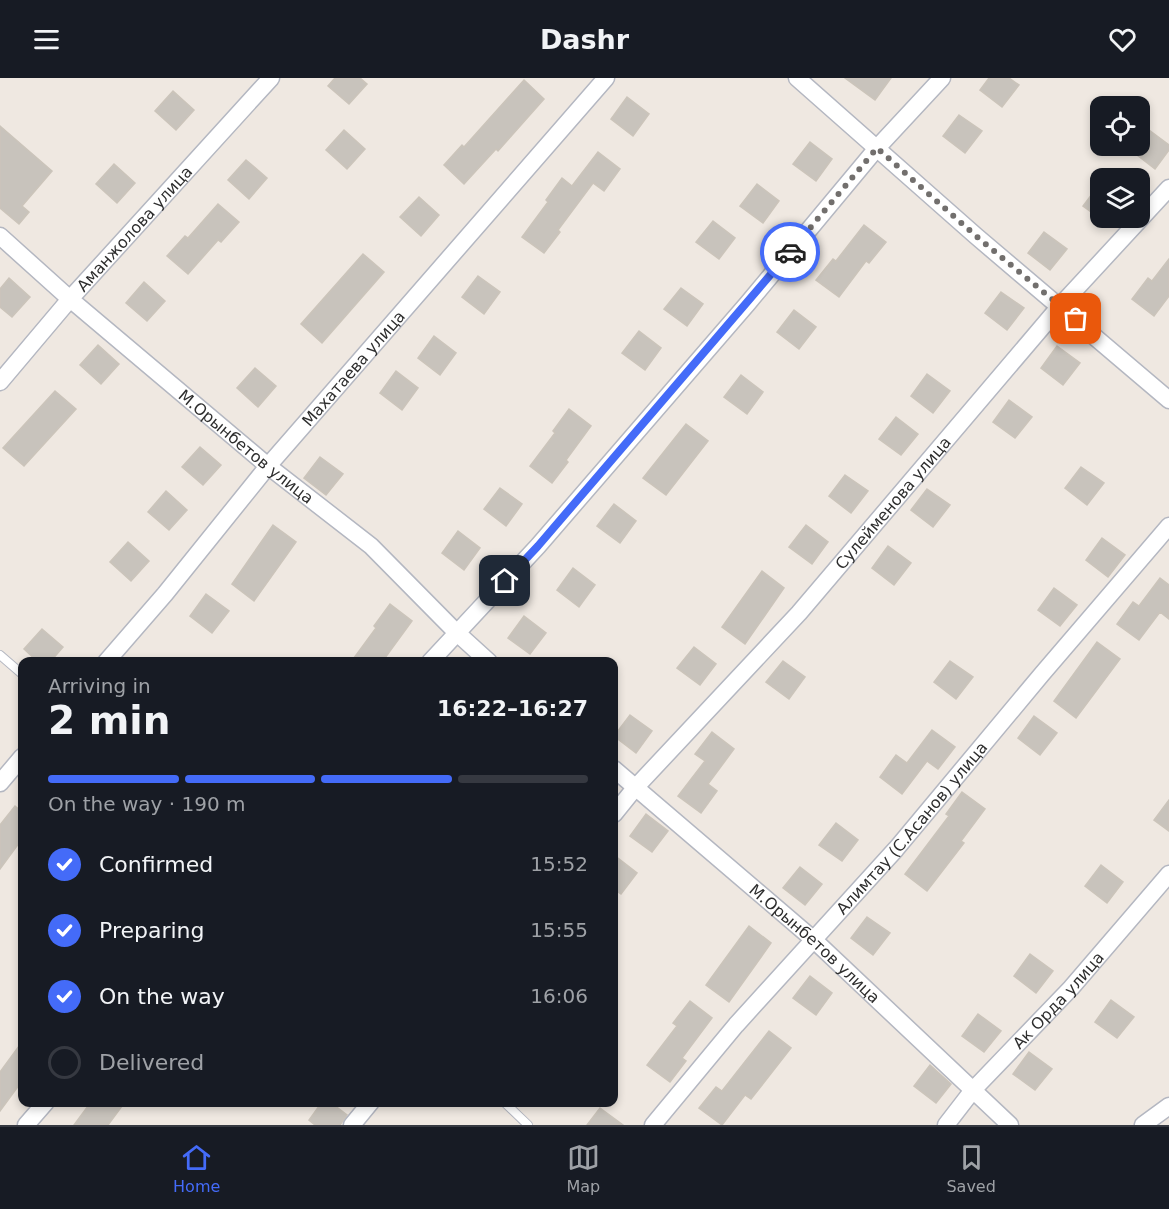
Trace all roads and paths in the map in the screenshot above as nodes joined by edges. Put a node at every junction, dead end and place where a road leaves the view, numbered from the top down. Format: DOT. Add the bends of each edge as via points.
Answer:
graph roads {
  1 [pos="271,78"];
  2 [pos="606,78"];
  3 [pos="797,78"];
  4 [pos="942,78"];
  5 [pos="877,148"];
  6 [pos="1169,188"];
  7 [pos="0,236"];
  8 [pos="70,299"];
  9 [pos="1060,306"];
  10 [pos="0,382"];
  11 [pos="1169,400"];
  12 [pos="268,466"];
  13 [pos="1169,526"];
  14 [pos="456,632"];
  15 [pos="0,655"];
  16 [pos="110,657"];
  17 [pos="434,657"];
  18 [pos="484,657"];
  19 [pos="18,671"];
  20 [pos="18,762"];
  21 [pos="618,773"];
  22 [pos="0,783"];
  23 [pos="635,788"];
  24 [pos="618,809"];
  25 [pos="1169,874"];
  26 [pos="814,940"];
  27 [pos="973,1090"];
  28 [pos="1169,1106"];
  29 [pos="42,1107"];
  30 [pos="366,1107"];
  31 [pos="509,1107"];
  32 [pos="26,1125"];
  33 [pos="352,1125"];
  34 [pos="528,1125"];
  35 [pos="653,1125"];
  36 [pos="946,1125"];
  37 [pos="1010,1125"];
  38 [pos="1143,1125"];
  1 -- 8 [label="street, Аманжолова улица"];
  2 -- 12 [label="street, Махатаева улица"];
  3 -- 5 [label="street"];
  4 -- 5 [label="street"];
  5 -- 9 [label="street"];
  5 -- 14 [label="street" via="538,546"];
  6 -- 9 [label="street, Сулейменова улица"];
  7 -- 8 [label="street, М.Орынбетов улица"];
  8 -- 10 [label="street, Аманжолова улица"];
  8 -- 12 [label="street, М.Орынбетов улица"];
  9 -- 11 [label="street"];
  9 -- 23 [label="street, Сулейменова улица" via="799,613"];
  12 -- 14 [label="street, М.Орынбетов улица" via="371,546"];
  12 -- 16 [label="street, Махатаева улица"];
  13 -- 26 [label="street, Алимтау (С.Асанов) улица" via="896,849"];
  14 -- 17 [label="street"];
  14 -- 18 [label="street, М.Орынбетов улица"];
  15 -- 19 [label="lane"];
  20 -- 22 [label="street"];
  21 -- 23 [label="street, М.Орынбетов улица"];
  23 -- 24 [label="street, Сулейменова улица"];
  23 -- 26 [label="street, М.Орынбетов улица"];
  25 -- 27 [label="street, Ак Орда улица" via="1071,988"];
  26 -- 27 [label="street, М.Орынбетов улица"];
  26 -- 35 [label="street, Алимтау (С.Асанов) улица" via="736,1025"];
  27 -- 36 [label="street, Ак Орда улица"];
  27 -- 37 [label="street, М.Орынбетов улица"];
  28 -- 38 [label="street"];
  29 -- 32 [label="street"];
  30 -- 33 [label="street"];
  31 -- 34 [label="lane"];
}
